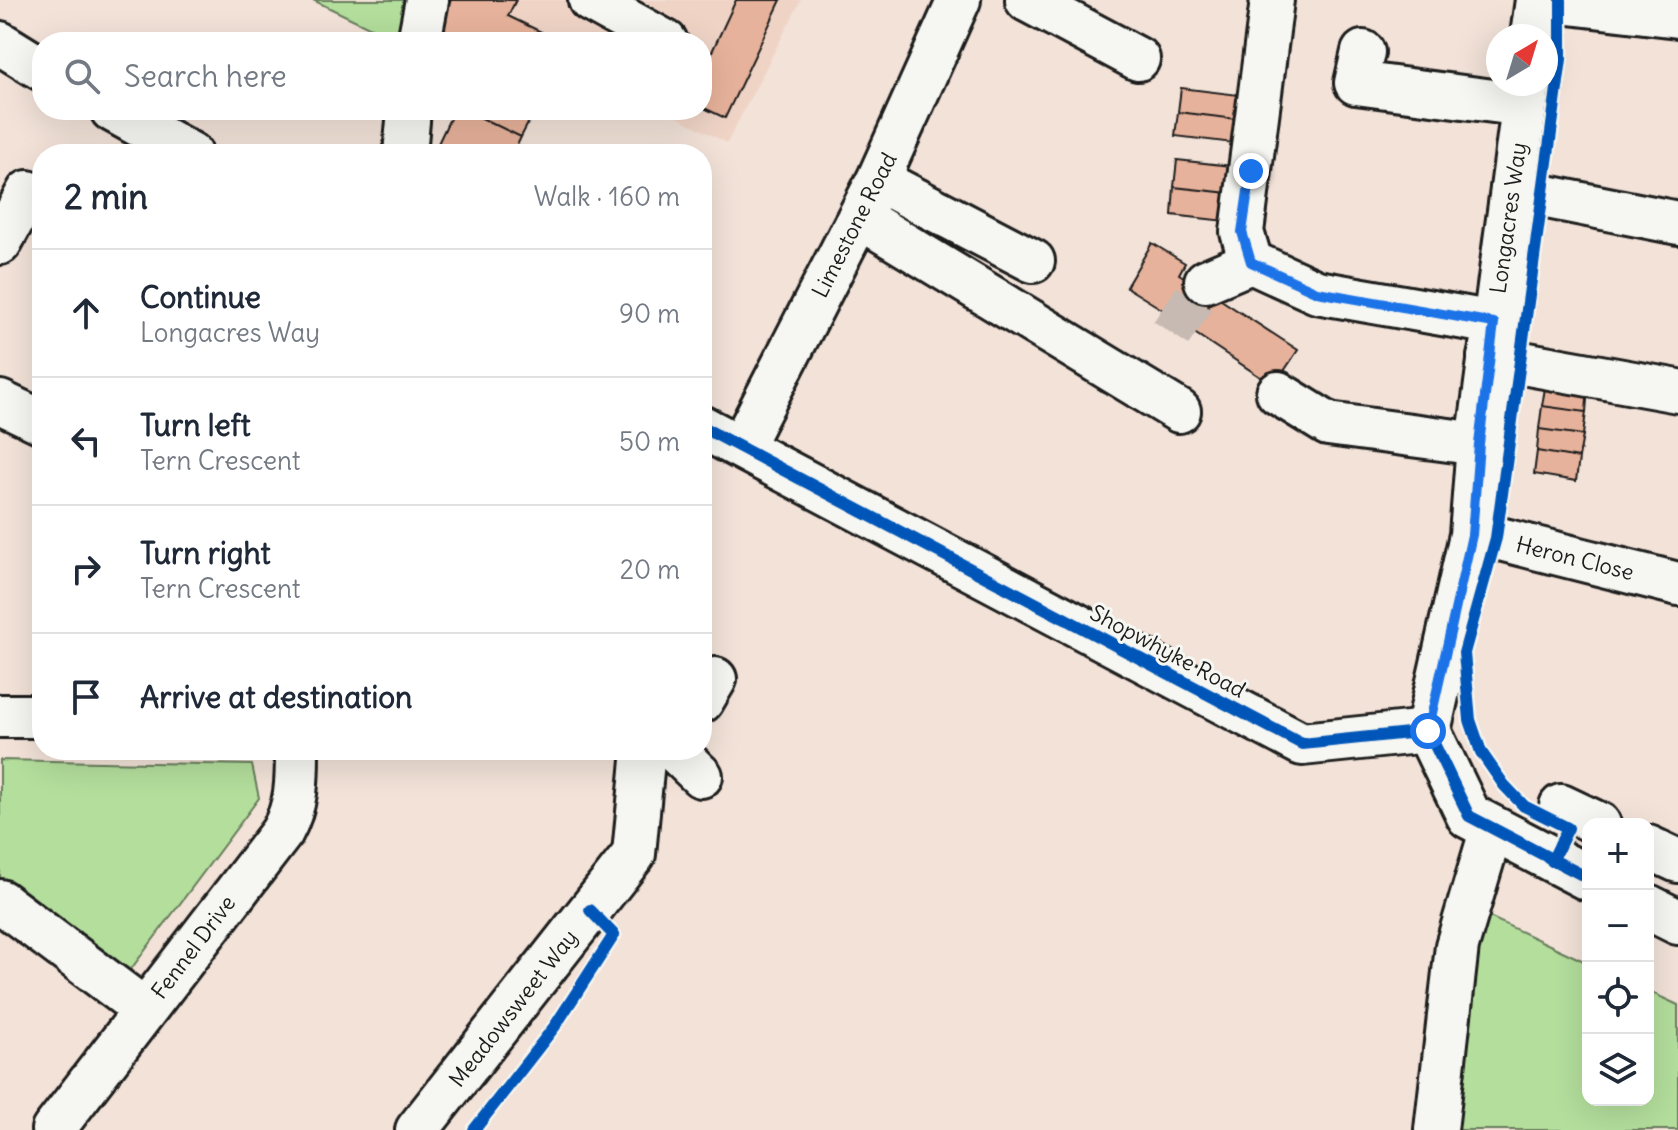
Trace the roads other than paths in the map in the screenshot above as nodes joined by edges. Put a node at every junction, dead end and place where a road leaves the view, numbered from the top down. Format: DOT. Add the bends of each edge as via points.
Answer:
graph roads {
  1 [pos="427,0"];
  2 [pos="590,0"];
  3 [pos="959,0"];
  4 [pos="1027,0"];
  5 [pos="1272,0"];
  6 [pos="1541,0"];
  7 [pos="1678,16"];
  8 [pos="1536,24"];
  9 [pos="421,32"];
  10 [pos="648,32"];
  11 [pos="0,43"];
  12 [pos="1363,52"];
  13 [pos="1138,59"];
  14 [pos="32,63"];
  15 [pos="1486,92"];
  16 [pos="1525,96"];
  17 [pos="130,120"];
  18 [pos="408,120"];
  19 [pos="173,144"];
  20 [pos="406,144"];
  21 [pos="878,180"];
  22 [pos="1512,190"];
  23 [pos="28,192"];
  24 [pos="859,217"];
  25 [pos="1678,223"];
  26 [pos="0,243"];
  27 [pos="1033,261"];
  28 [pos="1251,262"];
  29 [pos="1206,281"];
  30 [pos="1492,340"];
  31 [pos="1678,391"];
  32 [pos="1278,393"];
  33 [pos="0,402"];
  34 [pos="1179,411"];
  35 [pos="32,417"];
  36 [pos="712,432"];
  37 [pos="1479,444"];
  38 [pos="741,447"];
  39 [pos="1472,535"];
  40 [pos="1678,584"];
  41 [pos="0,716"];
  42 [pos="32,716"];
  43 [pos="1428,731"];
  44 [pos="297,760"];
  45 [pos="643,760"];
  46 [pos="1561,806"];
  47 [pos="1586,818"];
  48 [pos="1492,828"];
  49 [pos="1654,850"];
  50 [pos="1678,861"];
  51 [pos="1582,875"];
  52 [pos="0,901"];
  53 [pos="1654,910"];
  54 [pos="1678,922"];
  55 [pos="145,1010"];
  56 [pos="53,1130"];
  57 [pos="417,1130"];
  58 [pos="1436,1130"];
  1 -- 9 [label="street"];
  2 -- 10 [label="street"];
  3 -- 21 [label="street, Limestone Road"];
  4 -- 13 [label="street"];
  5 -- 28 [label="street" via="1242,232"];
  6 -- 7 [label="street"];
  6 -- 8 [label="main road"];
  11 -- 14 [label="street"];
  12 -- 15 [label="street" via="1356,83"];
  16 -- 22 [label="main road, Longacres Way"];
  17 -- 19 [label="street"];
  18 -- 20 [label="street"];
  21 -- 24 [label="street, Limestone Road"];
  21 -- 27 [label="street"];
  22 -- 25 [label="street"];
  22 -- 30 [label="main road, Longacres Way"];
  23 -- 26 [label="street"];
  24 -- 34 [label="street"];
  24 -- 38 [label="street, Limestone Road"];
  28 -- 29 [label="street"];
  28 -- 30 [label="street" via="1317,292"];
  30 -- 31 [label="street"];
  30 -- 37 [label="main road, Longacres Way"];
  32 -- 37 [label="street" via="1328,424"];
  33 -- 35 [label="street"];
  36 -- 38 [label="street, Shopwhyke Road"];
  37 -- 39 [label="main road, Longacres Way"];
  38 -- 43 [label="street, Shopwhyke Road" via="1302,744"];
  39 -- 40 [label="street, Heron Close"];
  39 -- 43 [label="main road, Longacres Way"];
  41 -- 42 [label="street"];
  43 -- 48 [label="main road" via="1469,816"];
  44 -- 55 [label="street, Fennel Drive" via="297,787 282,832"];
  45 -- 57 [label="street, Meadowsweet Way" via="634,854"];
  46 -- 47 [label="street"];
  48 -- 51 [label="main road"];
  48 -- 58 [label="street" via="1457,946"];
  49 -- 50 [label="street"];
  52 -- 55 [label="street"];
  53 -- 54 [label="main road"];
  55 -- 56 [label="street, Fennel Drive"];
}
